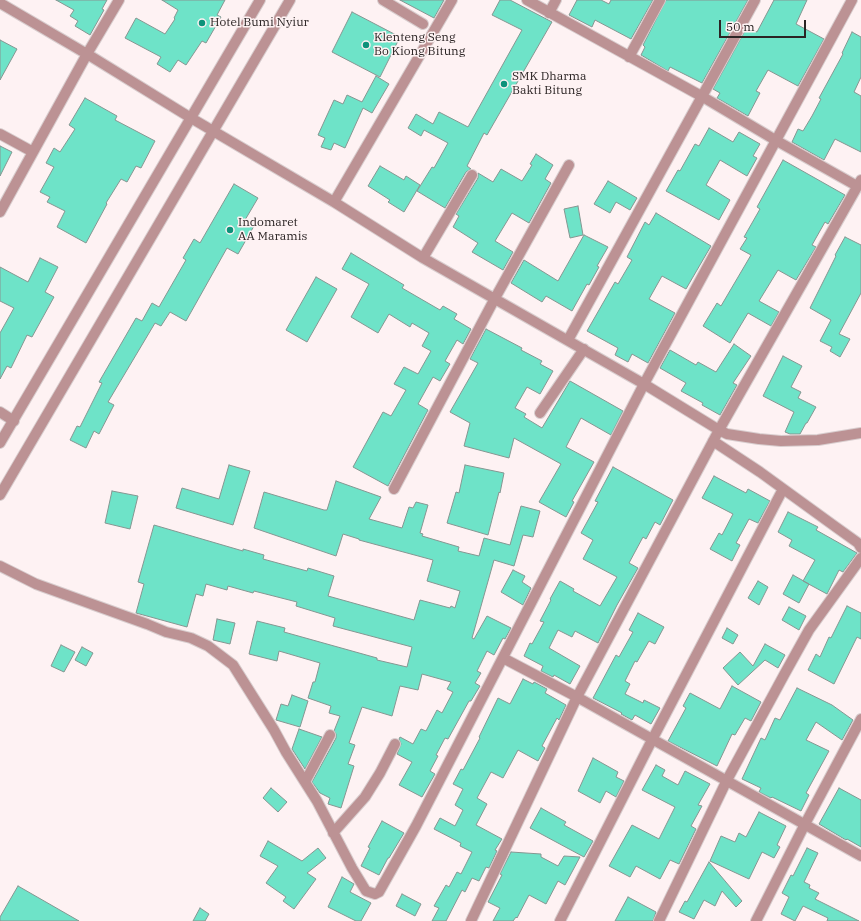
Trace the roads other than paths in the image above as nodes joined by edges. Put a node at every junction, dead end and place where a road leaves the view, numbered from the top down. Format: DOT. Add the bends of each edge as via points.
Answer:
graph roads {
  1 [pos="119,0"];
  2 [pos="260,0"];
  3 [pos="290,0"];
  4 [pos="383,0"];
  5 [pos="452,0"];
  6 [pos="527,0"];
  7 [pos="556,0"];
  8 [pos="660,0"];
  9 [pos="756,0"];
  10 [pos="852,0"];
  11 [pos="0,3"];
  12 [pos="549,12"];
  13 [pos="423,24"];
  14 [pos="87,54"];
  15 [pos="629,57"];
  16 [pos="703,97"];
  17 [pos="191,118"];
  18 [pos="213,131"];
  19 [pos="0,134"];
  20 [pos="776,141"];
  21 [pos="32,152"];
  22 [pos="569,165"];
  23 [pos="472,175"];
  24 [pos="859,187"];
  25 [pos="334,202"];
  26 [pos="0,212"];
  27 [pos="423,258"];
  28 [pos="494,300"];
  29 [pos="568,340"];
  30 [pos="584,349"];
  31 [pos="644,384"];
  32 [pos="0,412"];
  33 [pos="540,413"];
  34 [pos="14,421"];
  35 [pos="719,430"];
  36 [pos="861,433"];
  37 [pos="713,441"];
  38 [pos="0,443"];
  39 [pos="394,489"];
  40 [pos="784,489"];
  41 [pos="0,495"];
  42 [pos="861,548"];
  43 [pos="861,558"];
  44 [pos="0,566"];
  45 [pos="503,658"];
  46 [pos="577,697"];
  47 [pos="861,719"];
  48 [pos="330,735"];
  49 [pos="652,740"];
  50 [pos="395,744"];
  51 [pos="726,780"];
  52 [pos="305,782"];
  53 [pos="805,824"];
  54 [pos="334,833"];
  55 [pos="861,856"];
  56 [pos="470,921"];
  57 [pos="560,921"];
  58 [pos="659,921"];
  59 [pos="756,921"];
  1 -- 14 [label="street"];
  2 -- 17 [label="street"];
  3 -- 18 [label="street"];
  4 -- 13 [label="street"];
  5 -- 25 [label="street"];
  6 -- 12 [label="street"];
  7 -- 12 [label="street"];
  8 -- 15 [label="street"];
  9 -- 16 [label="street"];
  10 -- 20 [label="street"];
  11 -- 14 [label="street"];
  12 -- 15 [label="street"];
  14 -- 17 [label="street"];
  14 -- 21 [label="street"];
  15 -- 16 [label="street"];
  16 -- 20 [label="street"];
  16 -- 29 [label="street"];
  17 -- 18 [label="street"];
  17 -- 34 [label="street"];
  18 -- 25 [label="street"];
  18 -- 41 [label="street"];
  19 -- 21 [label="street"];
  20 -- 24 [label="street"];
  20 -- 31 [label="street"];
  21 -- 26 [label="street"];
  22 -- 28 [label="street"];
  23 -- 27 [label="street"];
  24 -- 35 [label="street"];
  25 -- 27 [label="street"];
  27 -- 28 [label="street"];
  28 -- 29 [label="street"];
  28 -- 39 [label="street"];
  29 -- 30 [label="street"];
  30 -- 31 [label="street"];
  30 -- 33 [label="street"];
  31 -- 35 [label="street"];
  31 -- 45 [label="street"];
  32 -- 34 [label="street"];
  34 -- 38 [label="street"];
  35 -- 36 [label="street" via="743,437 781,441 818,440"];
  35 -- 37 [label="street"];
  37 -- 40 [label="street"];
  37 -- 46 [label="street"];
  40 -- 42 [label="street"];
  40 -- 49 [label="street"];
  43 -- 51 [label="street" via="809,630"];
  44 -- 52 [label="street" via="36,584 208,646 233,665"];
  45 -- 46 [label="street"];
  45 -- 54 [label="street" via="379,892 375,894 366,891"];
  46 -- 49 [label="street"];
  46 -- 56 [label="street"];
  47 -- 53 [label="street"];
  48 -- 52 [label="street"];
  49 -- 51 [label="street"];
  49 -- 57 [label="street"];
  50 -- 54 [label="street" via="365,798"];
  51 -- 53 [label="street"];
  51 -- 58 [label="street"];
  52 -- 54 [label="street"];
  53 -- 55 [label="street"];
  53 -- 59 [label="street"];
}
